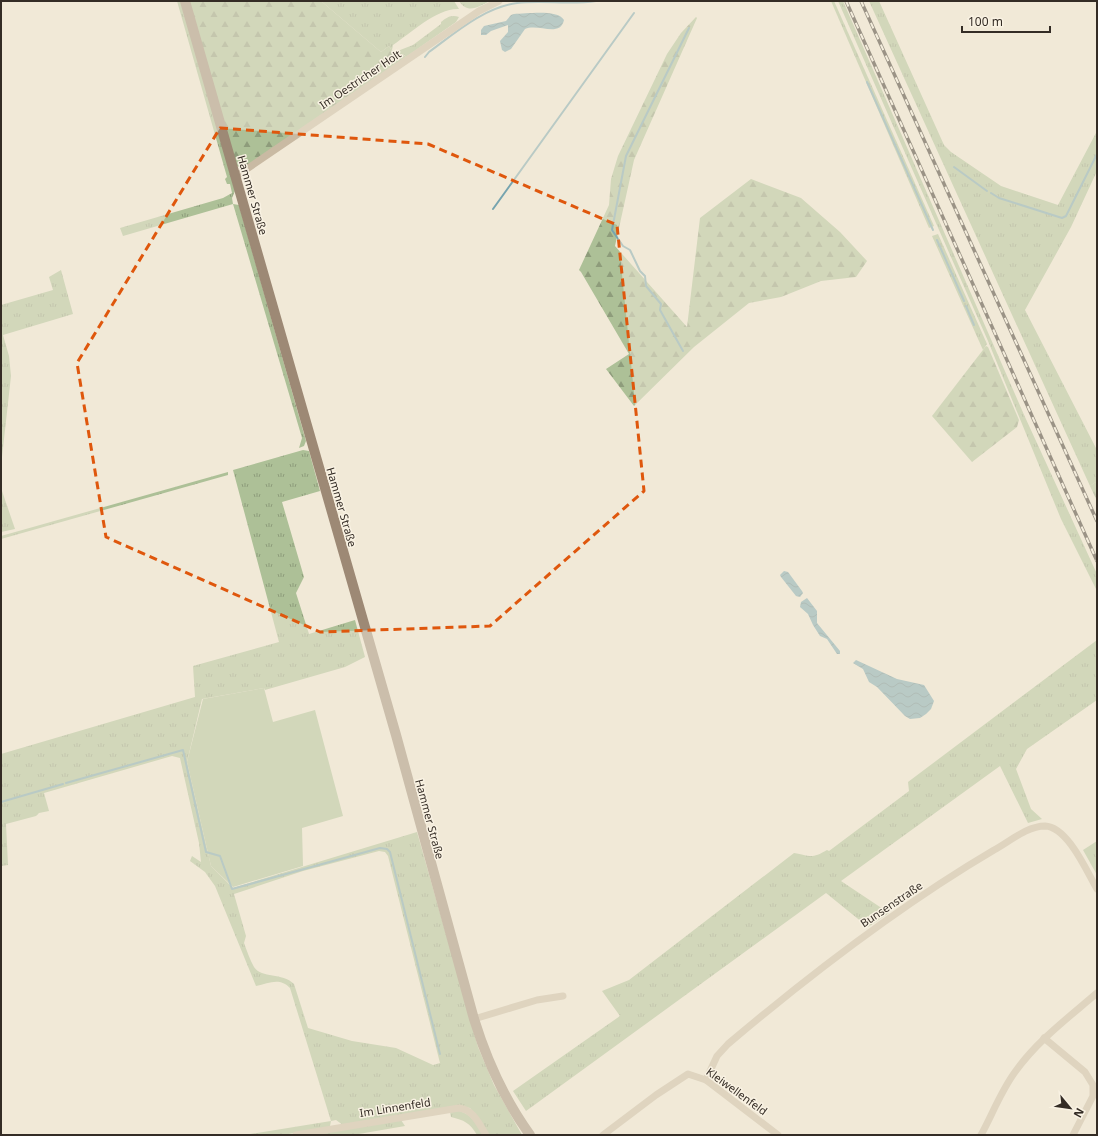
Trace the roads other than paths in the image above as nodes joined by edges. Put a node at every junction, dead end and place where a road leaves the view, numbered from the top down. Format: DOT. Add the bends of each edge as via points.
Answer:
graph roads {
  1 [pos="185,1"];
  2 [pos="500,1"];
  3 [pos="235,177"];
  4 [pos="1097,889"];
  5 [pos="1097,993"];
  6 [pos="563,996"];
  7 [pos="474,1019"];
  8 [pos="1044,1038"];
  9 [pos="706,1080"];
  10 [pos="296,1135"];
  11 [pos="486,1135"];
  12 [pos="530,1135"];
  13 [pos="603,1135"];
  14 [pos="778,1135"];
  15 [pos="982,1135"];
  16 [pos="1073,1135"];
  1 -- 3 [label="main road, Hammer Straße"];
  2 -- 3 [label="street, Im Oestricher Holt" via="479,11"];
  3 -- 7 [label="main road, Hammer Straße" via="388,708"];
  4 -- 9 [label="street, Bunsenstraße" via="1069,840 1058,830 1046,826 1028,830 962,869 841,952 728,1044 717,1056"];
  5 -- 8 [label="street"];
  6 -- 7 [label="street" via="537,1000"];
  7 -- 12 [label="main road, Hammer Straße" via="482,1047 495,1077"];
  8 -- 15 [label="street" via="1014,1073"];
  8 -- 16 [label="street" via="1085,1072 1093,1085 1093,1096"];
  9 -- 13 [label="street, Kleiwellenfeld" via="688,1074 680,1078"];
  9 -- 14 [label="street, Kleiwellenfeld"];
  10 -- 11 [label="street, Im Linnenfeld" via="460,1108 473,1114"];
}
